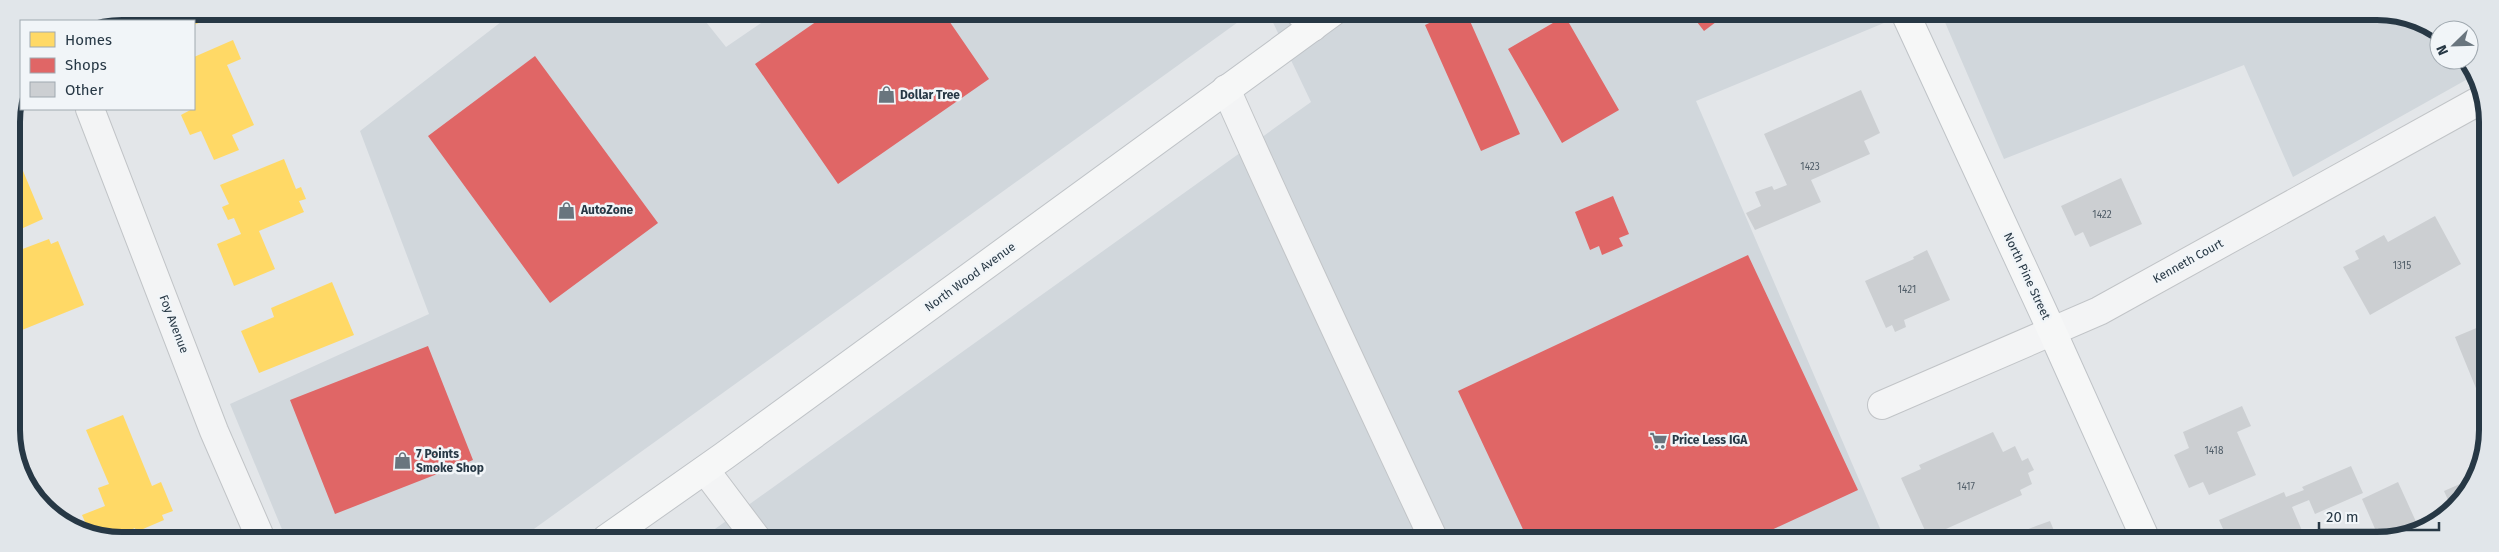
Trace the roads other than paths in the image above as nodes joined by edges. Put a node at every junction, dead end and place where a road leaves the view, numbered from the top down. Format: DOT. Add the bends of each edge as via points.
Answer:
graph roads {
  1 [pos="1311,20"];
  2 [pos="1908,20"];
  3 [pos="1226,89"];
  4 [pos="2477,102"];
  5 [pos="90,110"];
  6 [pos="2052,331"];
  7 [pos="1882,405"];
  8 [pos="706,470"];
  9 [pos="258,532"];
  10 [pos="616,532"];
  11 [pos="752,532"];
  12 [pos="1430,532"];
  13 [pos="2142,532"];
  1 -- 3 [label="main road, North Wood Avenue"];
  2 -- 6 [label="main road, North Pine Street"];
  3 -- 8 [label="main road, North Wood Avenue"];
  3 -- 12 [label="street"];
  4 -- 6 [label="street, Kenneth Court" via="2098,311"];
  5 -- 9 [label="street, Foy Avenue" via="214,431"];
  6 -- 7 [label="street, Kenneth Court"];
  6 -- 13 [label="main road, North Pine Street"];
  8 -- 10 [label="main road, North Wood Avenue"];
  8 -- 11 [label="street"];
}
